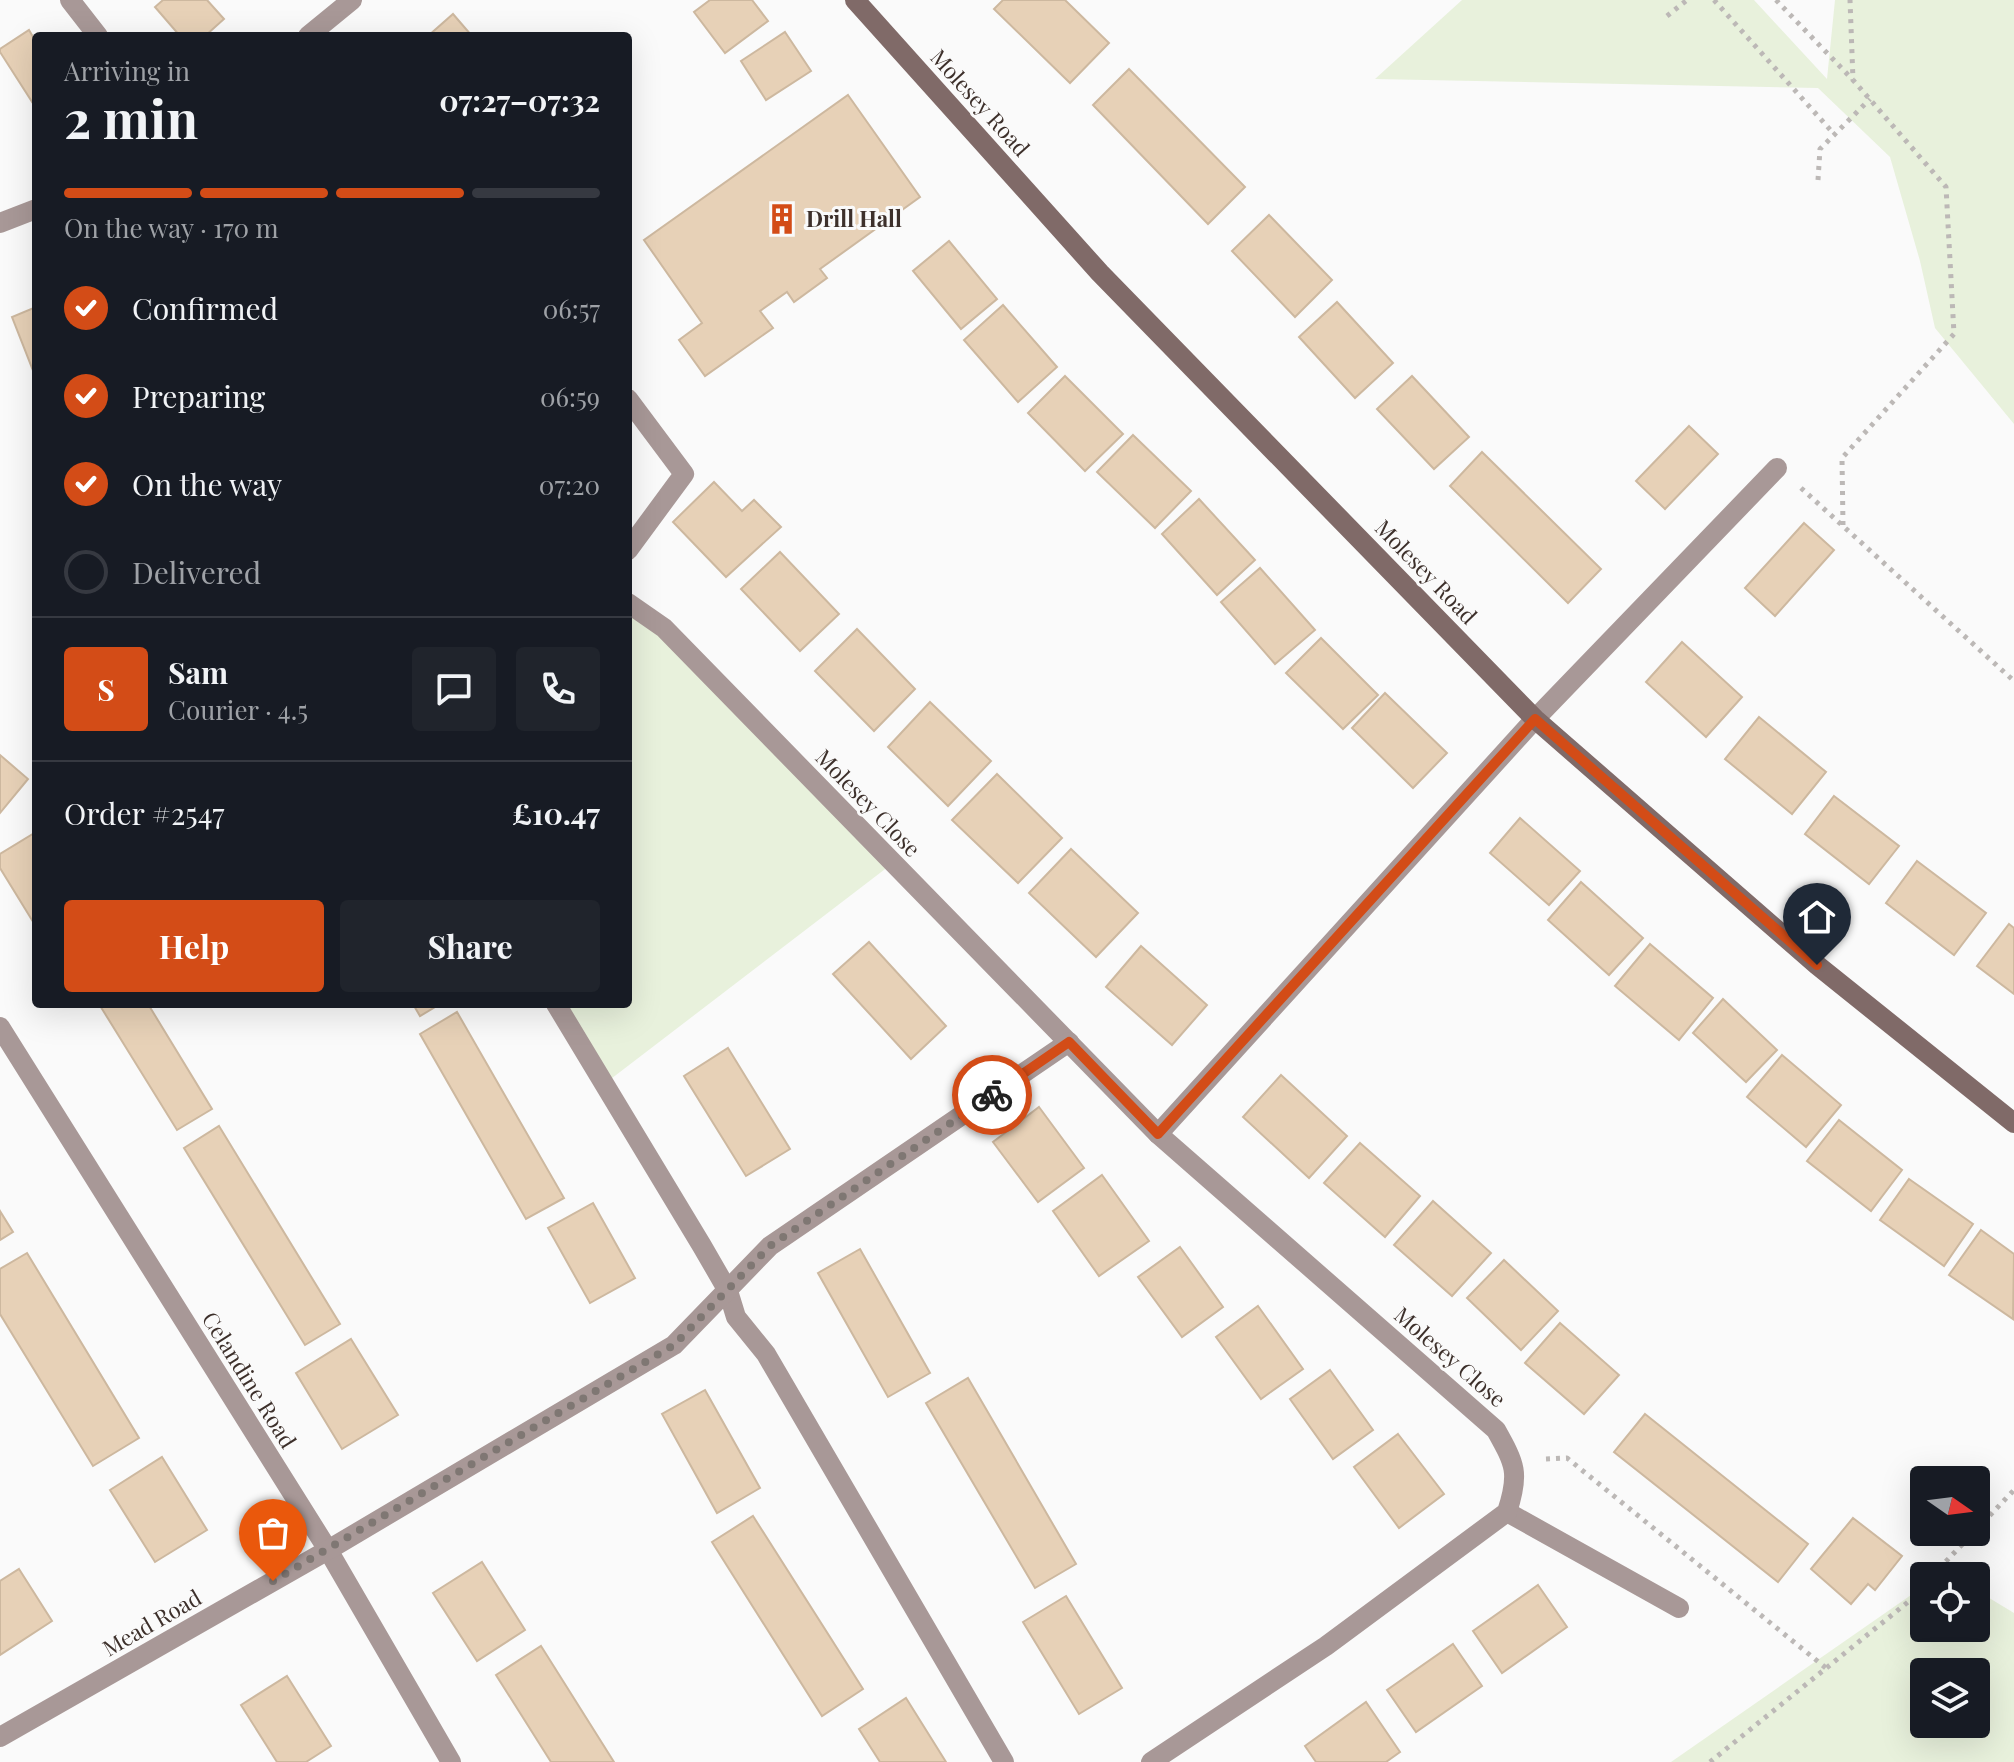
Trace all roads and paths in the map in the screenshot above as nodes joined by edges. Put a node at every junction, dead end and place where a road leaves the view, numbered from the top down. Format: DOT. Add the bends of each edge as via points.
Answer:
graph roads {
  1 [pos="70,0"];
  2 [pos="352,0"];
  3 [pos="855,0"];
  4 [pos="1687,0"];
  5 [pos="1714,0"];
  6 [pos="1776,0"];
  7 [pos="1850,0"];
  8 [pos="1667,16"];
  9 [pos="95,32"];
  10 [pos="313,32"];
  11 [pos="1853,80"];
  12 [pos="1870,99"];
  13 [pos="1834,134"];
  14 [pos="1818,180"];
  15 [pos="32,211"];
  16 [pos="0,223"];
  17 [pos="632,404"];
  18 [pos="1777,468"];
  19 [pos="1843,525"];
  20 [pos="632,545"];
  21 [pos="632,606"];
  22 [pos="2014,681"];
  23 [pos="1535,719"];
  24 [pos="558,1008"];
  25 [pos="0,1027"];
  26 [pos="1069,1042"];
  27 [pos="2014,1123"];
  28 [pos="1158,1134"];
  29 [pos="728,1291"];
  30 [pos="1513,1461"];
  31 [pos="2014,1490"];
  32 [pos="1507,1512"];
  33 [pos="1990,1515"];
  34 [pos="1961,1546"];
  35 [pos="328,1550"];
  36 [pos="1945,1562"];
  37 [pos="1910,1600"];
  38 [pos="1679,1608"];
  39 [pos="1826,1668"];
  40 [pos="0,1737"];
  41 [pos="451,1762"];
  42 [pos="1004,1762"];
  43 [pos="1151,1762"];
  44 [pos="1710,1762"];
  1 -- 9 [label="street"];
  2 -- 10 [label="street"];
  3 -- 23 [label="street, Molesey Road" via="1100,273"];
  4 -- 8 [label="path"];
  5 -- 13 [label="path"];
  6 -- 11 [label="path"];
  7 -- 11 [label="path"];
  11 -- 12 [label="path"];
  12 -- 13 [label="path"];
  12 -- 19 [label="path" via="1946,187 1954,334 1842,458"];
  13 -- 14 [label="path" via="1820,149"];
  15 -- 16 [label="street"];
  17 -- 20 [label="street" via="684,474"];
  18 -- 19 [label="path"];
  18 -- 23 [label="street"];
  19 -- 22 [label="path"];
  21 -- 26 [label="street, Molesey Close" via="664,628"];
  23 -- 27 [label="street, Molesey Road" via="1817,965"];
  23 -- 28 [label="street"];
  24 -- 29 [label="street"];
  25 -- 35 [label="street, Celandine Road"];
  26 -- 28 [label="street, Molesey Close"];
  26 -- 29 [label="street" via="770,1246"];
  28 -- 30 [label="street, Molesey Close" via="1496,1430"];
  29 -- 35 [label="street, Mead Road" via="674,1345"];
  29 -- 42 [label="street" via="736,1317 766,1354"];
  30 -- 32 [label="street" via="1515,1488"];
  30 -- 39 [label="path" via="1567,1458"];
  31 -- 33 [label="path"];
  32 -- 38 [label="street"];
  32 -- 43 [label="street" via="1326,1646"];
  34 -- 36 [label="path"];
  35 -- 40 [label="street, Mead Road"];
  35 -- 41 [label="street, Celandine Road"];
  37 -- 39 [label="path"];
  39 -- 44 [label="path"];
}
